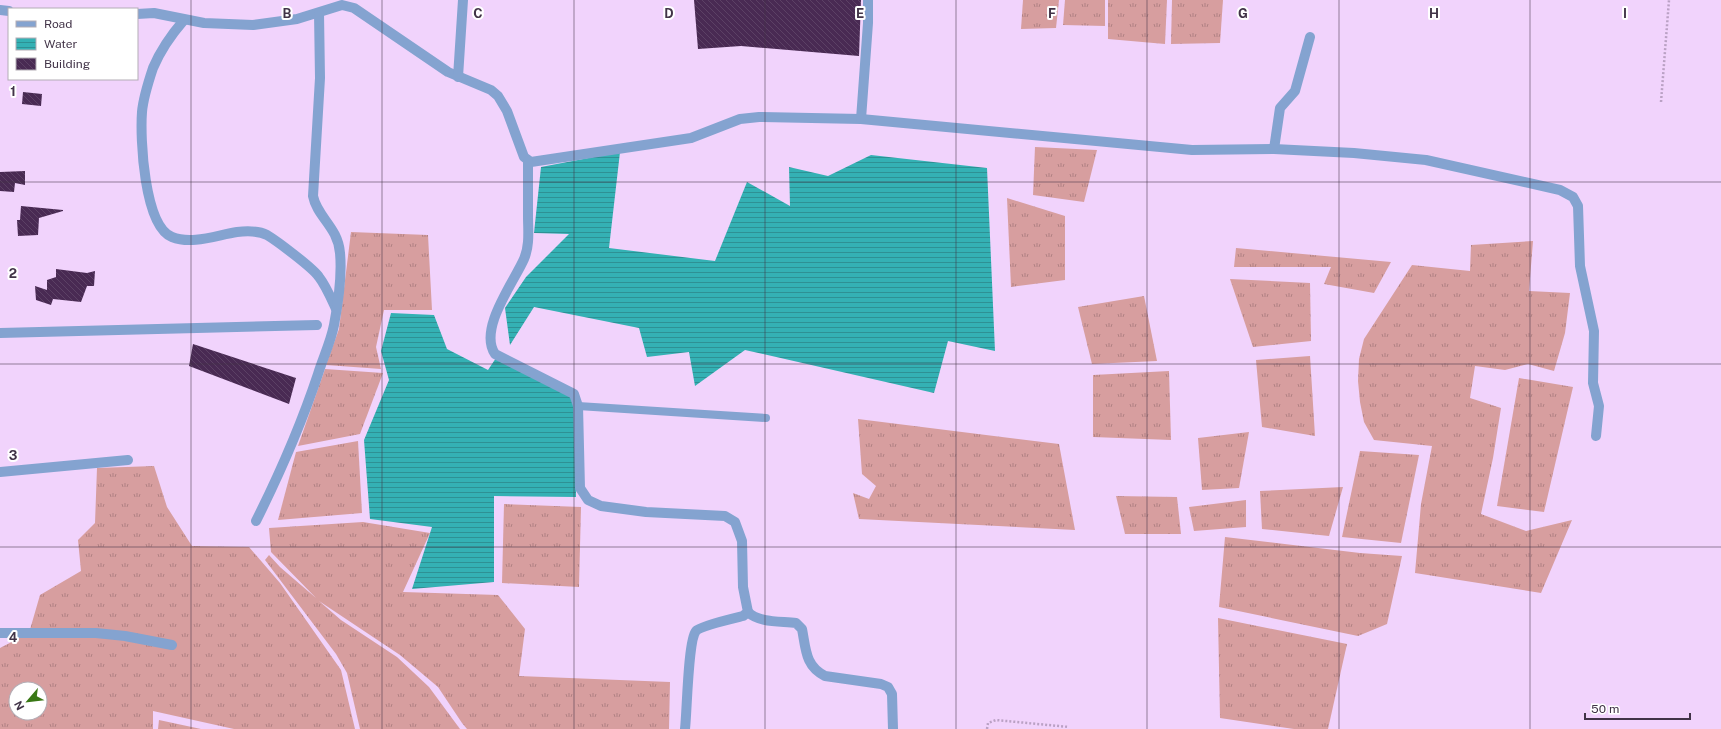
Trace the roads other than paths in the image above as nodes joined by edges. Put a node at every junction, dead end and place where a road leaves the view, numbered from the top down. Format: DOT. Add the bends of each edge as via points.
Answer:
graph roads {
  1 [pos="463,0"];
  2 [pos="868,0"];
  3 [pos="319,13"];
  4 [pos="138,14"];
  5 [pos="184,20"];
  6 [pos="1310,37"];
  7 [pos="458,77"];
  8 [pos="861,120"];
  9 [pos="1274,149"];
  10 [pos="528,161"];
  11 [pos="336,309"];
  12 [pos="317,325"];
  13 [pos="0,333"];
  14 [pos="578,406"];
  15 [pos="766,418"];
  16 [pos="1596,436"];
  17 [pos="128,460"];
  18 [pos="0,472"];
  19 [pos="256,521"];
  20 [pos="748,612"];
  21 [pos="0,632"];
  22 [pos="172,645"];
  23 [pos="686,729"];
  24 [pos="893,729"];
  1 -- 7 [label="street"];
  2 -- 8 [label="street"];
  3 -- 5 [label="street" via="253,25"];
  3 -- 7 [label="street" via="342,5 354,8"];
  3 -- 11 [label="street" via="320,78 313,196 317,208 335,234 339,248 340,275"];
  4 -- 5 [label="street" via="154,13"];
  5 -- 11 [label="street" via="168,38 153,68 142,111 145,175 149,198 157,220 167,234 184,240 238,232 266,234 319,276"];
  6 -- 9 [label="street" via="1294,91 1280,108"];
  7 -- 10 [label="street" via="491,90 498,96"];
  8 -- 9 [label="street" via="1165,148 1219,151"];
  8 -- 10 [label="street" via="760,117 740,119 691,138"];
  9 -- 16 [label="street" via="1426,160 1556,189 1573,197 1578,206 1580,266 1594,331 1593,384 1599,406"];
  10 -- 14 [label="street" via="528,248 499,306 494,320 491,346 496,354 574,394"];
  11 -- 19 [label="street" via="334,326 305,412 275,484"];
  12 -- 13 [label="street"];
  14 -- 15 [label="lane"];
  14 -- 20 [label="street" via="580,488 584,496 601,506 646,512 724,516 735,522 742,540 743,588"];
  17 -- 18 [label="street"];
  20 -- 23 [label="street" via="743,616 697,630 694,635 690,658"];
  20 -- 24 [label="street" via="751,616 761,619 799,625 809,661 817,672 825,676 888,687 892,694"];
  21 -- 22 [label="street" via="96,633"];
}
